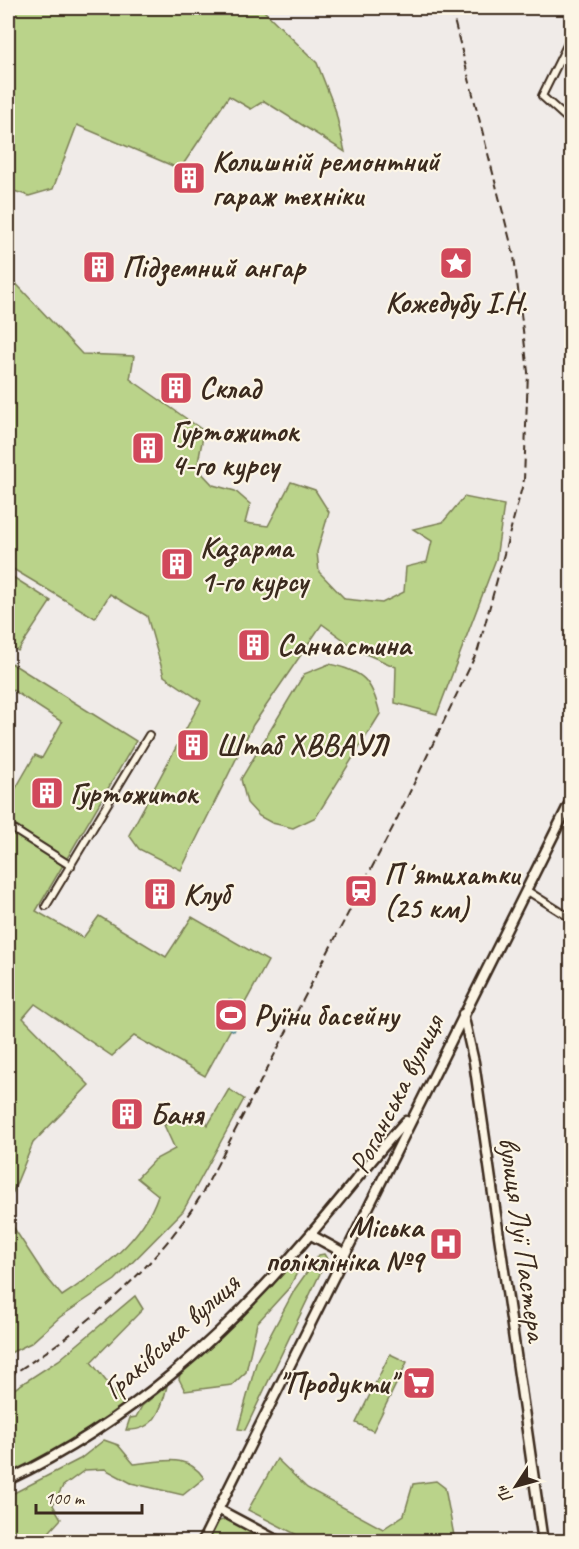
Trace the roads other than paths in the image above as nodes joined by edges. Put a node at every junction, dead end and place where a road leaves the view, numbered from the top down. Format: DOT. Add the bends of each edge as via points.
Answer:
graph roads {
  1 [pos="572,35"];
  2 [pos="572,123"];
  3 [pos="150,735"];
  4 [pos="572,798"];
  5 [pos="8,826"];
  6 [pos="70,866"];
  7 [pos="526,890"];
  8 [pos="46,906"];
  9 [pos="572,920"];
  10 [pos="463,1014"];
  11 [pos="412,1114"];
  12 [pos="311,1234"];
  13 [pos="344,1254"];
  14 [pos="8,1480"];
  15 [pos="218,1509"];
  16 [pos="202,1542"];
  17 [pos="280,1542"];
  18 [pos="543,1542"];
  1 -- 2 [label="street" via="542,96"];
  3 -- 6 [label="street"];
  4 -- 7 [label="street, Роганська вулиця"];
  5 -- 6 [label="street"];
  6 -- 8 [label="street"];
  7 -- 9 [label="street"];
  7 -- 10 [label="street, Роганська вулиця"];
  10 -- 11 [label="street, Роганська вулиця"];
  10 -- 18 [label="street, вулиця Луї Пастера" via="474,1062"];
  11 -- 12 [label="street, Граківська вулиця"];
  11 -- 13 [label="street, Роганська вулиця"];
  12 -- 13 [label="street"];
  12 -- 14 [label="street, Граківська вулиця" via="238,1313 162,1384 73,1447"];
  13 -- 15 [label="street, Роганська вулиця"];
  15 -- 16 [label="street, Роганська вулиця"];
  15 -- 17 [label="street"];
}
